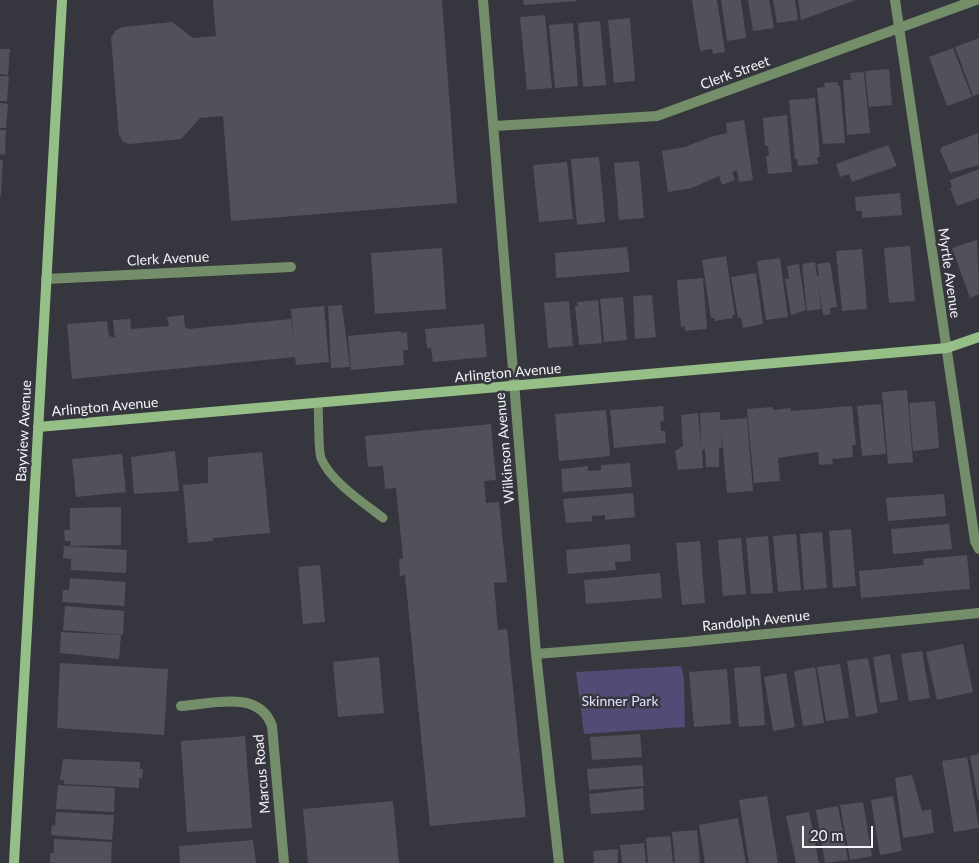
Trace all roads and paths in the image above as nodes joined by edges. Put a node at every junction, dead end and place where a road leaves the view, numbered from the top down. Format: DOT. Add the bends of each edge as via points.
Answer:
graph roads {
  1 [pos="62,0"];
  2 [pos="484,0"];
  3 [pos="895,0"];
  4 [pos="976,0"];
  5 [pos="899,28"];
  6 [pos="495,126"];
  7 [pos="291,267"];
  8 [pos="46,279"];
  9 [pos="979,337"];
  10 [pos="946,348"];
  11 [pos="514,386"];
  12 [pos="318,403"];
  13 [pos="38,427"];
  14 [pos="383,518"];
  15 [pos="979,549"];
  16 [pos="979,614"];
  17 [pos="536,654"];
  18 [pos="181,706"];
  19 [pos="14,863"];
  20 [pos="284,863"];
  21 [pos="559,863"];
  1 -- 8 [label="street, Bayview Avenue"];
  2 -- 6 [label="street, Wilkinson Avenue"];
  3 -- 5 [label="street, Myrtle Avenue"];
  4 -- 5 [label="street, Clerk Street"];
  5 -- 6 [label="street, Clerk Street" via="657,116"];
  5 -- 10 [label="street, Myrtle Avenue"];
  6 -- 11 [label="street, Wilkinson Avenue"];
  7 -- 8 [label="street, Clerk Avenue"];
  8 -- 13 [label="street, Bayview Avenue"];
  9 -- 10 [label="street, Arlington Avenue"];
  10 -- 11 [label="street, Arlington Avenue"];
  10 -- 15 [label="street, Myrtle Avenue" via="975,542"];
  11 -- 12 [label="street, Arlington Avenue"];
  11 -- 17 [label="street, Wilkinson Avenue"];
  12 -- 13 [label="street, Arlington Avenue"];
  12 -- 14 [label="lane" via="320,456 326,469"];
  13 -- 19 [label="street, Bayview Avenue"];
  16 -- 17 [label="street, Randolph Avenue"];
  17 -- 21 [label="street, Wilkinson Avenue"];
  18 -- 20 [label="street, Marcus Road" via="246,701 263,709 269,716"];
}
